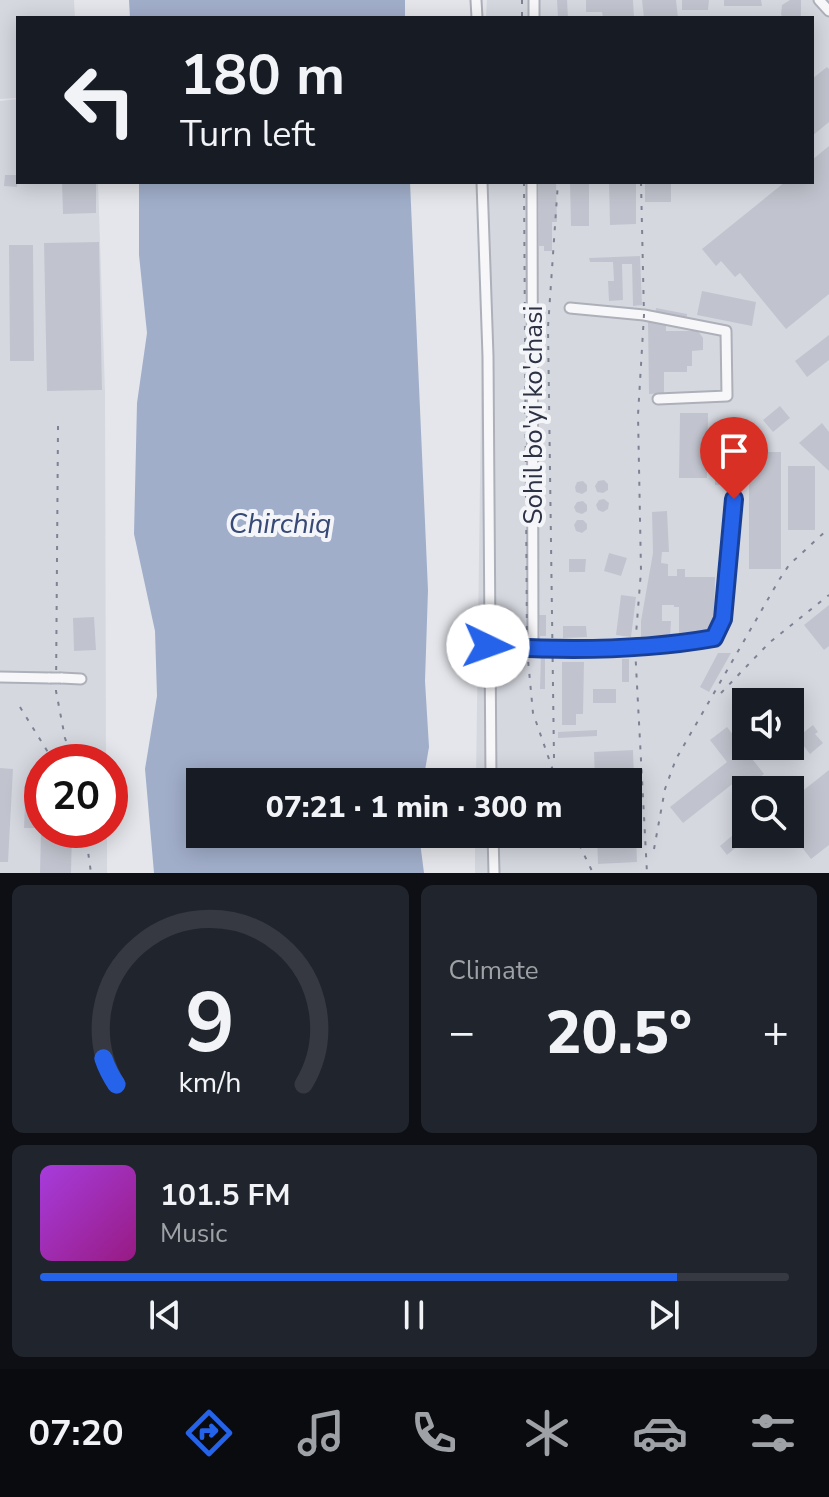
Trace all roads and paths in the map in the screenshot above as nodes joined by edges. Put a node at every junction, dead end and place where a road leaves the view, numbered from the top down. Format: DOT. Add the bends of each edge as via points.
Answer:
graph roads {
  1 [pos="819,0"];
  2 [pos="829,11"];
  3 [pos="482,184"];
  4 [pos="532,184"];
  5 [pos="570,308"];
  6 [pos="658,399"];
  7 [pos="734,499"];
  8 [pos="488,646"];
  9 [pos="533,649"];
  10 [pos="6,677"];
  11 [pos="81,679"];
  12 [pos="491,768"];
  13 [pos="493,848"];
  14 [pos="494,873"];
  1 -- 2 [label="street"];
  3 -- 8 [label="street"];
  4 -- 9 [label="street, Sohil bo'yi ko'chasi"];
  5 -- 6 [label="street" via="726,331 727,396"];
  7 -- 9 [label="street" via="723,619 714,638 676,645"];
  8 -- 9 [label="street"];
  8 -- 12 [label="street"];
  10 -- 11 [label="street"];
  13 -- 14 [label="street"];
}
